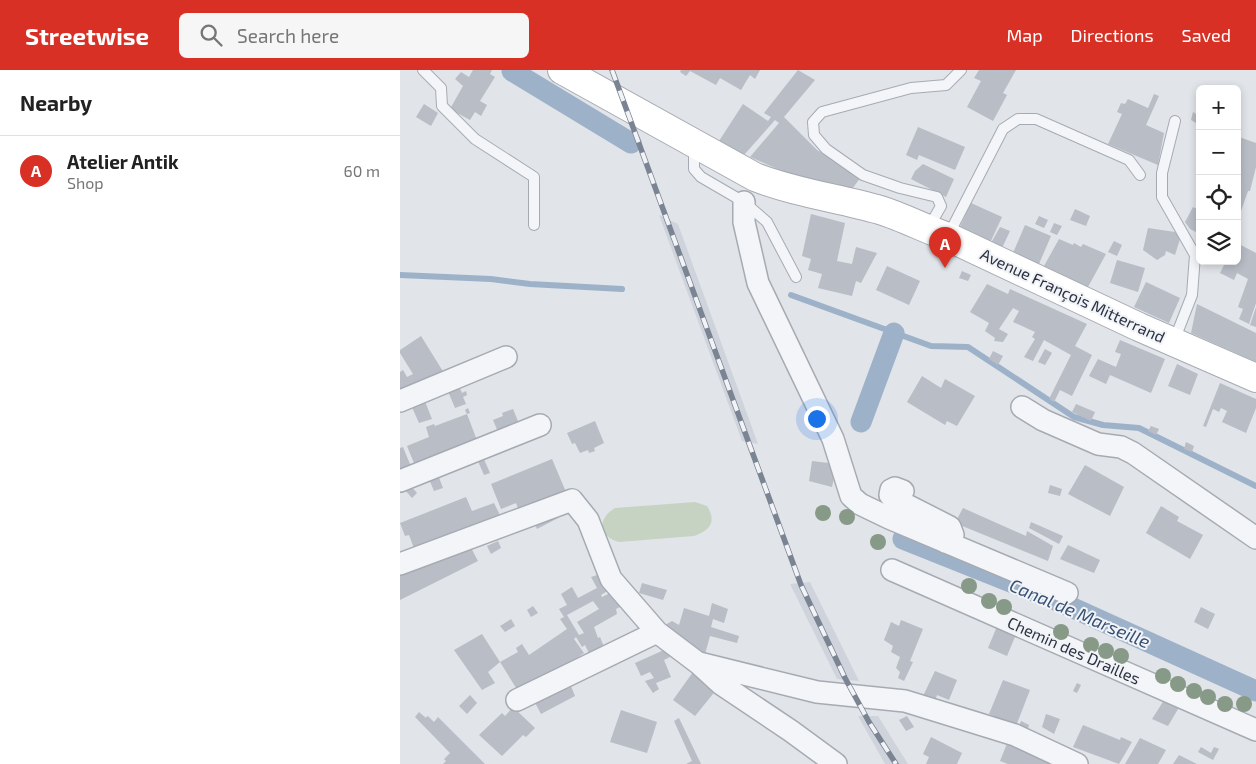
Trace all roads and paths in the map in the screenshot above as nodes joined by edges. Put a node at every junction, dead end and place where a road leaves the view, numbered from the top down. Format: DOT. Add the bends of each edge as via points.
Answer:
graph roads {
  1 [pos="423,70"];
  2 [pos="562,70"];
  3 [pos="961,70"];
  4 [pos="1175,120"];
  5 [pos="1140,175"];
  6 [pos="750,190"];
  7 [pos="534,225"];
  8 [pos="938,233"];
  9 [pos="796,277"];
  10 [pos="1174,342"];
  11 [pos="506,357"];
  12 [pos="1256,378"];
  13 [pos="400,401"];
  14 [pos="1022,407"];
  15 [pos="540,425"];
  16 [pos="400,481"];
  17 [pos="903,491"];
  18 [pos="1256,538"];
  19 [pos="945,542"];
  20 [pos="402,559"];
  21 [pos="892,570"];
  22 [pos="1067,593"];
  23 [pos="657,632"];
  24 [pos="698,663"];
  25 [pos="517,700"];
  26 [pos="1256,730"];
  27 [pos="836,764"];
  28 [pos="1077,764"];
  1 -- 7 [label="lane" via="441,88 442,106 475,139 534,178"];
  2 -- 6 [label="main road, Avenue François Mitterrand" via="694,145"];
  3 -- 8 [label="lane" via="946,85 911,88 822,112 813,122 814,135 826,149 863,175 937,197 940,206"];
  4 -- 10 [label="lane" via="1162,173 1162,197 1195,255 1192,295"];
  5 -- 8 [label="lane" via="1129,160 1036,119 1018,119 1003,129"];
  6 -- 8 [label="main road, Avenue François Mitterrand" via="780,188 882,210"];
  6 -- 9 [label="lane"];
  6 -- 19 [label="street" via="744,222 758,283 833,439 851,496 860,504"];
  8 -- 10 [label="main road, Avenue François Mitterrand"];
  10 -- 12 [label="main road, Avenue François Mitterrand"];
  11 -- 13 [label="street"];
  14 -- 18 [label="street" via="1098,444 1121,447 1133,453"];
  15 -- 16 [label="street"];
  17 -- 19 [label="street" via="895,488 890,494 950,527 953,535"];
  19 -- 22 [label="street"];
  20 -- 23 [label="street" via="572,500 588,520 611,579"];
  21 -- 26 [label="street, Chemin des Drailles"];
  23 -- 24 [label="street"];
  23 -- 25 [label="street"];
  24 -- 27 [label="street" via="721,684"];
  24 -- 28 [label="street" via="817,692 905,701 1015,735"];
}
